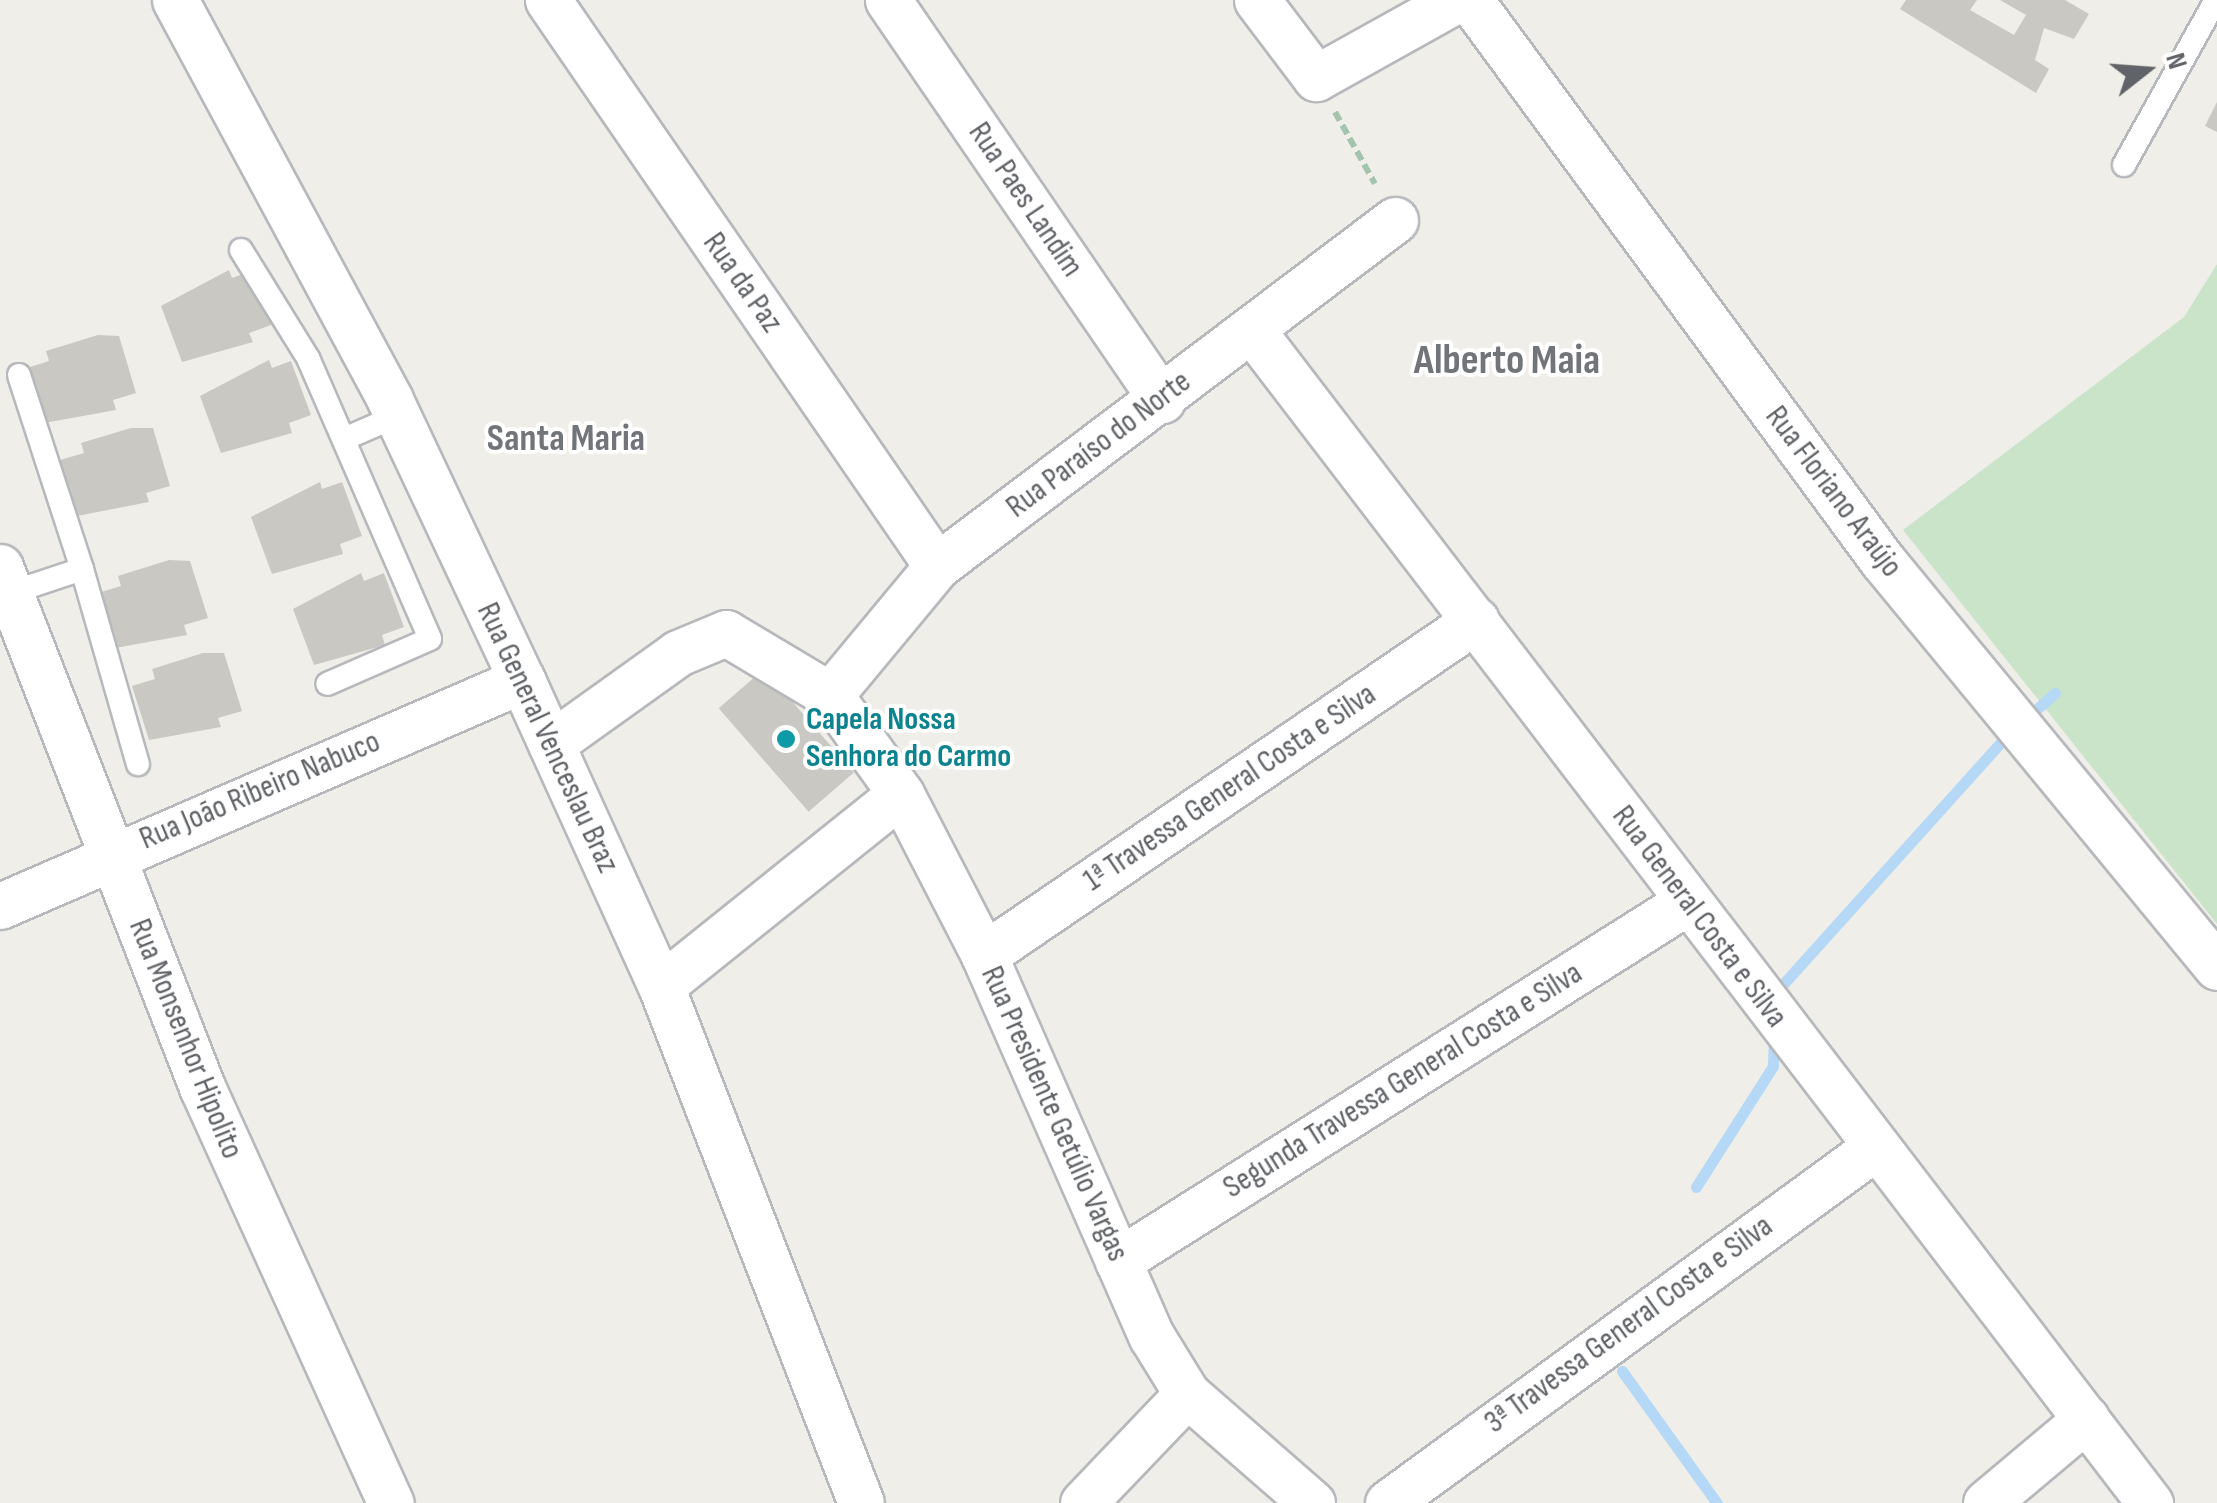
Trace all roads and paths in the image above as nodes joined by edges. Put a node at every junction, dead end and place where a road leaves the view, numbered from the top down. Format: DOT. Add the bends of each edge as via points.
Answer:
graph roads {
  1 [pos="175,0"];
  2 [pos="548,0"];
  3 [pos="888,0"];
  4 [pos="1257,0"];
  5 [pos="1456,0"];
  6 [pos="1470,0"];
  7 [pos="2216,0"];
  8 [pos="1316,78"];
  9 [pos="2124,164"];
  10 [pos="1395,220"];
  11 [pos="241,250"];
  12 [pos="1250,329"];
  13 [pos="19,375"];
  14 [pos="1162,400"];
  15 [pos="396,416"];
  16 [pos="344,439"];
  17 [pos="937,566"];
  18 [pos="82,569"];
  19 [pos="5,580"];
  20 [pos="1476,620"];
  21 [pos="522,680"];
  22 [pos="327,684"];
  23 [pos="830,695"];
  24 [pos="551,744"];
  25 [pos="138,764"];
  26 [pos="902,794"];
  27 [pos="110,854"];
  28 [pos="1688,902"];
  29 [pos="0,906"];
  30 [pos="984,955"];
  31 [pos="2217,967"];
  32 [pos="661,986"];
  33 [pos="1874,1150"];
  34 [pos="1118,1261"];
  35 [pos="1187,1394"];
  36 [pos="2086,1419"];
  37 [pos="391,1503"];
  38 [pos="861,1503"];
  39 [pos="1083,1503"];
  40 [pos="1312,1503"];
  41 [pos="1388,1503"];
  42 [pos="1986,1503"];
  43 [pos="2150,1503"];
  1 -- 15 [label="street, Rua General Venceslau Braz"];
  2 -- 17 [label="street, Rua da Paz"];
  3 -- 14 [label="street, Rua Paes Landim"];
  4 -- 8 [label="street"];
  5 -- 8 [label="street"];
  6 -- 31 [label="street, Rua Floriano Araújo" via="1882,560"];
  7 -- 9 [label="lane"];
  8 -- 10 [label="path"];
  10 -- 12 [label="street, Rua Paraíso do Norte"];
  11 -- 16 [label="lane" via="308,358"];
  12 -- 14 [label="street, Rua Paraíso do Norte"];
  12 -- 20 [label="street, Rua General Costa e Silva"];
  13 -- 18 [label="lane"];
  14 -- 17 [label="street, Rua Paraíso do Norte"];
  15 -- 16 [label="lane"];
  15 -- 21 [label="street, Rua General Venceslau Braz"];
  16 -- 22 [label="lane" via="430,639"];
  17 -- 23 [label="street, Rua Paraíso do Norte"];
  18 -- 19 [label="lane"];
  18 -- 25 [label="lane"];
  19 -- 27 [label="street, Rua Monsenhor Hipolito"];
  20 -- 28 [label="street, Rua General Costa e Silva"];
  20 -- 30 [label="street, 1ª Travessa General Costa e Silva"];
  21 -- 24 [label="street, Rua General Venceslau Braz"];
  21 -- 27 [label="street, Rua João Ribeiro Nabuco"];
  23 -- 24 [label="street" via="726,633 678,653"];
  23 -- 26 [label="street, Rua Presidente Getúlio Vargas"];
  24 -- 32 [label="street, Rua General Venceslau Braz"];
  26 -- 30 [label="street, Rua Presidente Getúlio Vargas"];
  26 -- 32 [label="street"];
  27 -- 29 [label="street, Rua João Ribeiro Nabuco"];
  27 -- 37 [label="street, Rua Monsenhor Hipolito" via="202,1087"];
  28 -- 33 [label="street, Rua General Costa e Silva"];
  28 -- 34 [label="street, Segunda Travessa General Costa e Silva"];
  30 -- 34 [label="street, Rua Presidente Getúlio Vargas"];
  32 -- 38 [label="street, Rua General Venceslau Braz"];
  33 -- 36 [label="street, Rua General Costa e Silva"];
  33 -- 41 [label="street, 3ª Travessa General Costa e Silva"];
  34 -- 35 [label="street, Rua Presidente Getúlio Vargas"];
  35 -- 39 [label="street"];
  35 -- 40 [label="street, Rua Presidente Getúlio Vargas"];
  36 -- 42 [label="street"];
  36 -- 43 [label="street, Rua General Costa e Silva"];
}
